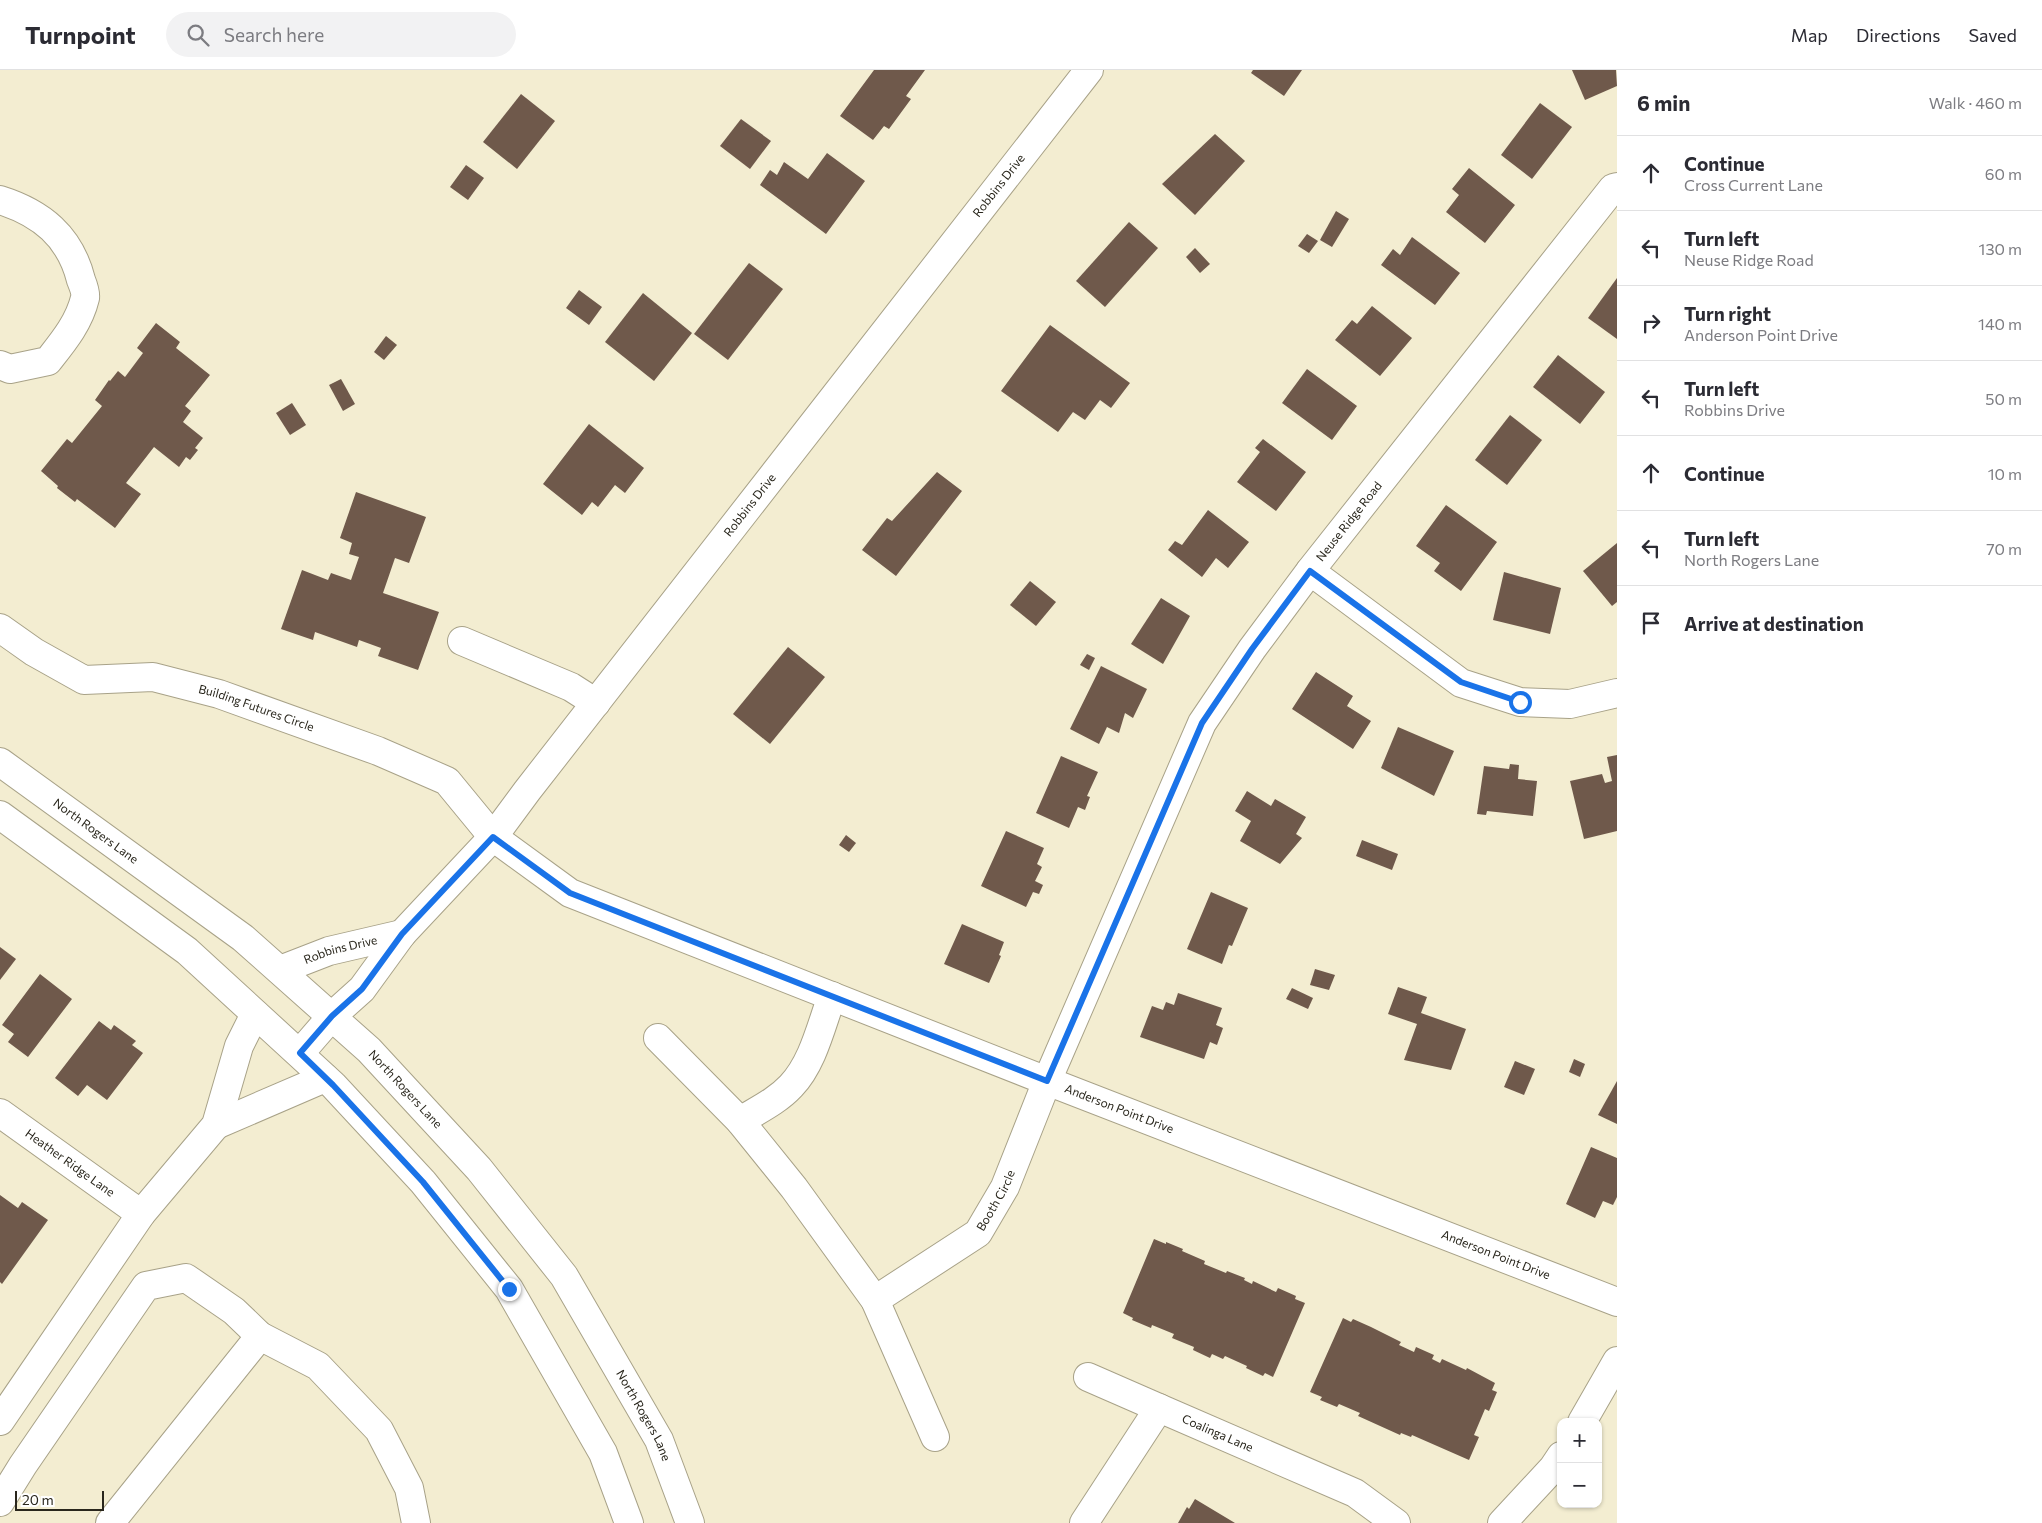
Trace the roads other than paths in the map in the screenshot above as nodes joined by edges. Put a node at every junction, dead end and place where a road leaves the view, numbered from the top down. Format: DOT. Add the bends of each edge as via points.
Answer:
graph roads {
  1 [pos="1089,70"];
  2 [pos="1617,187"];
  3 [pos="0,200"];
  4 [pos="0,365"];
  5 [pos="1310,571"];
  6 [pos="0,628"];
  7 [pos="462,641"];
  8 [pos="1617,693"];
  9 [pos="596,703"];
  10 [pos="0,762"];
  11 [pos="0,815"];
  12 [pos="493,837"];
  13 [pos="402,934"];
  14 [pos="280,970"];
  15 [pos="832,996"];
  16 [pos="255,1014"];
  17 [pos="332,1016"];
  18 [pos="658,1038"];
  19 [pos="300,1053"];
  20 [pos="325,1078"];
  21 [pos="1047,1081"];
  22 [pos="0,1113"];
  23 [pos="740,1121"];
  24 [pos="216,1125"];
  25 [pos="141,1214"];
  26 [pos="876,1300"];
  27 [pos="1617,1302"];
  28 [pos="260,1336"];
  29 [pos="1617,1361"];
  30 [pos="1088,1377"];
  31 [pos="1159,1408"];
  32 [pos="1584,1418"];
  33 [pos="0,1422"];
  34 [pos="935,1437"];
  35 [pos="1557,1462"];
  36 [pos="0,1502"];
  37 [pos="110,1523"];
  38 [pos="416,1523"];
  39 [pos="629,1523"];
  40 [pos="690,1523"];
  41 [pos="1084,1523"];
  42 [pos="1396,1523"];
  43 [pos="1502,1523"];
  1 -- 9 [label="street, Robbins Drive"];
  2 -- 5 [label="street, Neuse Ridge Road"];
  3 -- 4 [label="street" via="23,208 55,230 77,262 86,296 72,330 48,361 10,369"];
  5 -- 8 [label="street" via="1461,682 1520,702 1570,704"];
  5 -- 21 [label="street, Neuse Ridge Road" via="1202,723"];
  6 -- 12 [label="street, Building Futures Circle" via="34,652 84,680 153,677 220,694 396,758 447,781"];
  7 -- 9 [label="street" via="572,687"];
  9 -- 12 [label="street, Robbins Drive"];
  10 -- 14 [label="street, North Rogers Lane" via="243,938"];
  11 -- 16 [label="street" via="187,951"];
  12 -- 13 [label="street, Robbins Drive"];
  12 -- 15 [label="street, Anderson Point Drive" via="570,893"];
  13 -- 14 [label="street, Robbins Drive" via="328,951"];
  13 -- 17 [label="street, Robbins Drive" via="362,989"];
  14 -- 17 [label="street, North Rogers Lane"];
  15 -- 21 [label="street, Anderson Point Drive"];
  15 -- 23 [label="street" via="806,1066 791,1086 772,1102"];
  16 -- 19 [label="street"];
  16 -- 24 [label="street" via="239,1046"];
  17 -- 19 [label="street, Robbins Drive"];
  17 -- 40 [label="street, North Rogers Lane" via="369,1050 479,1169 564,1276 659,1440"];
  18 -- 23 [label="street"];
  19 -- 20 [label="street"];
  20 -- 24 [label="street"];
  20 -- 39 [label="street" via="423,1182 509,1289 603,1453"];
  21 -- 26 [label="street, Booth Circle" via="1004,1187 978,1233"];
  21 -- 27 [label="street, Anderson Point Drive"];
  22 -- 25 [label="street, Heather Ridge Lane"];
  23 -- 26 [label="street"];
  24 -- 25 [label="street"];
  25 -- 33 [label="street"];
  26 -- 34 [label="street"];
  28 -- 36 [label="street" via="234,1311 186,1278 146,1286"];
  28 -- 37 [label="street"];
  28 -- 38 [label="street" via="318,1366 379,1430 410,1488"];
  29 -- 32 [label="street"];
  30 -- 31 [label="street, Coalinga Lane"];
  31 -- 41 [label="street"];
  31 -- 42 [label="street, Coalinga Lane" via="1355,1493"];
  35 -- 43 [label="street"];
}
